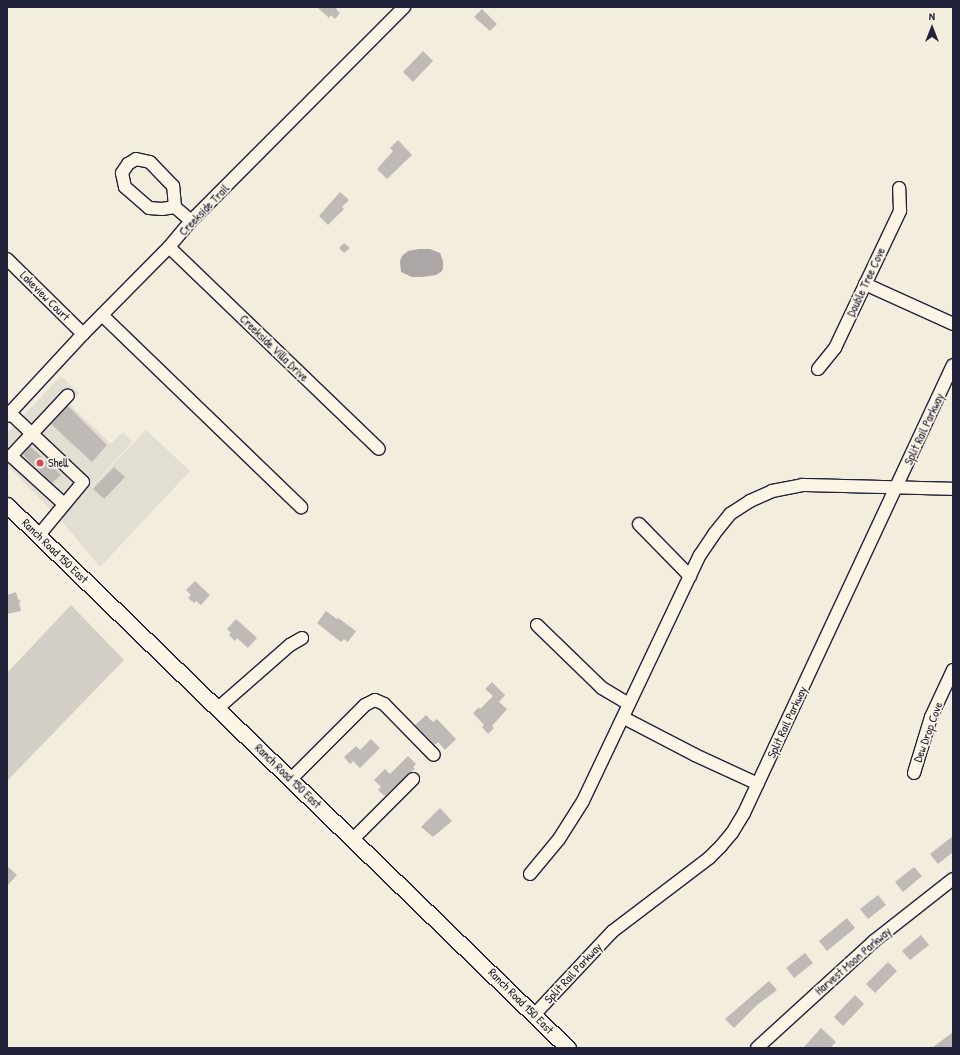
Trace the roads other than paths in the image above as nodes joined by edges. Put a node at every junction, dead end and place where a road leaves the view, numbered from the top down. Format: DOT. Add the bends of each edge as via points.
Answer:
graph roads {
  1 [pos="404,7"];
  2 [pos="899,188"];
  3 [pos="175,207"];
  4 [pos="191,221"];
  5 [pos="169,247"];
  6 [pos="7,259"];
  7 [pos="865,284"];
  8 [pos="102,315"];
  9 [pos="953,324"];
  10 [pos="83,334"];
  11 [pos="953,365"];
  12 [pos="818,369"];
  13 [pos="68,395"];
  14 [pos="8,415"];
  15 [pos="31,434"];
  16 [pos="379,450"];
  17 [pos="897,487"];
  18 [pos="953,489"];
  19 [pos="64,504"];
  20 [pos="7,505"];
  21 [pos="301,507"];
  22 [pos="639,524"];
  23 [pos="39,535"];
  24 [pos="690,576"];
  25 [pos="537,625"];
  26 [pos="302,638"];
  27 [pos="953,670"];
  28 [pos="629,704"];
  29 [pos="218,708"];
  30 [pos="624,718"];
  31 [pos="434,755"];
  32 [pos="914,773"];
  33 [pos="413,778"];
  34 [pos="291,779"];
  35 [pos="758,784"];
  36 [pos="353,839"];
  37 [pos="530,874"];
  38 [pos="953,879"];
  39 [pos="534,1015"];
  40 [pos="568,1048"];
  41 [pos="757,1048"];
  1 -- 4 [label="street, Creekside Trail"];
  2 -- 7 [label="street, Double Tree Cove" via="900,211"];
  3 -- 3 [label="street" via="149,208 125,187 122,173 128,164 136,159 150,162 173,186"];
  3 -- 4 [label="street"];
  4 -- 5 [label="street, Creekside Trail"];
  5 -- 8 [label="street, Creekside Trail"];
  5 -- 16 [label="street, Creekside Villa Drive"];
  6 -- 10 [label="street, Lakeview Court"];
  7 -- 9 [label="street"];
  7 -- 12 [label="street, Double Tree Cove" via="835,348"];
  8 -- 10 [label="street, Creekside Trail"];
  8 -- 21 [label="street"];
  10 -- 14 [label="street, Creekside Trail"];
  11 -- 17 [label="street, Split Rail Parkway"];
  13 -- 15 [label="street"];
  14 -- 15 [label="street"];
  15 -- 19 [label="street" via="83,482"];
  15 -- 19 [label="street" via="11,456"];
  17 -- 18 [label="street"];
  17 -- 24 [label="street" via="802,485 772,491 730,514 714,534"];
  17 -- 35 [label="street, Split Rail Parkway"];
  19 -- 23 [label="street"];
  20 -- 23 [label="main road, Ranch Road 150 East"];
  22 -- 24 [label="street"];
  23 -- 29 [label="main road, Ranch Road 150 East"];
  24 -- 28 [label="street"];
  25 -- 28 [label="street" via="602,688"];
  26 -- 29 [label="street" via="290,645"];
  27 -- 32 [label="street, Dew Drop Cove" via="931,717"];
  28 -- 30 [label="street"];
  29 -- 34 [label="main road, Ranch Road 150 East"];
  30 -- 35 [label="street"];
  30 -- 37 [label="street" via="571,822"];
  31 -- 34 [label="street" via="384,704 375,700 365,705"];
  33 -- 36 [label="street"];
  34 -- 36 [label="main road, Ranch Road 150 East"];
  35 -- 39 [label="street, Split Rail Parkway" via="744,813 721,846 675,885 613,931"];
  36 -- 39 [label="main road, Ranch Road 150 East"];
  38 -- 41 [label="street, Harvest Moon Parkway" via="874,941"];
  39 -- 40 [label="main road, Ranch Road 150 East"];
}
